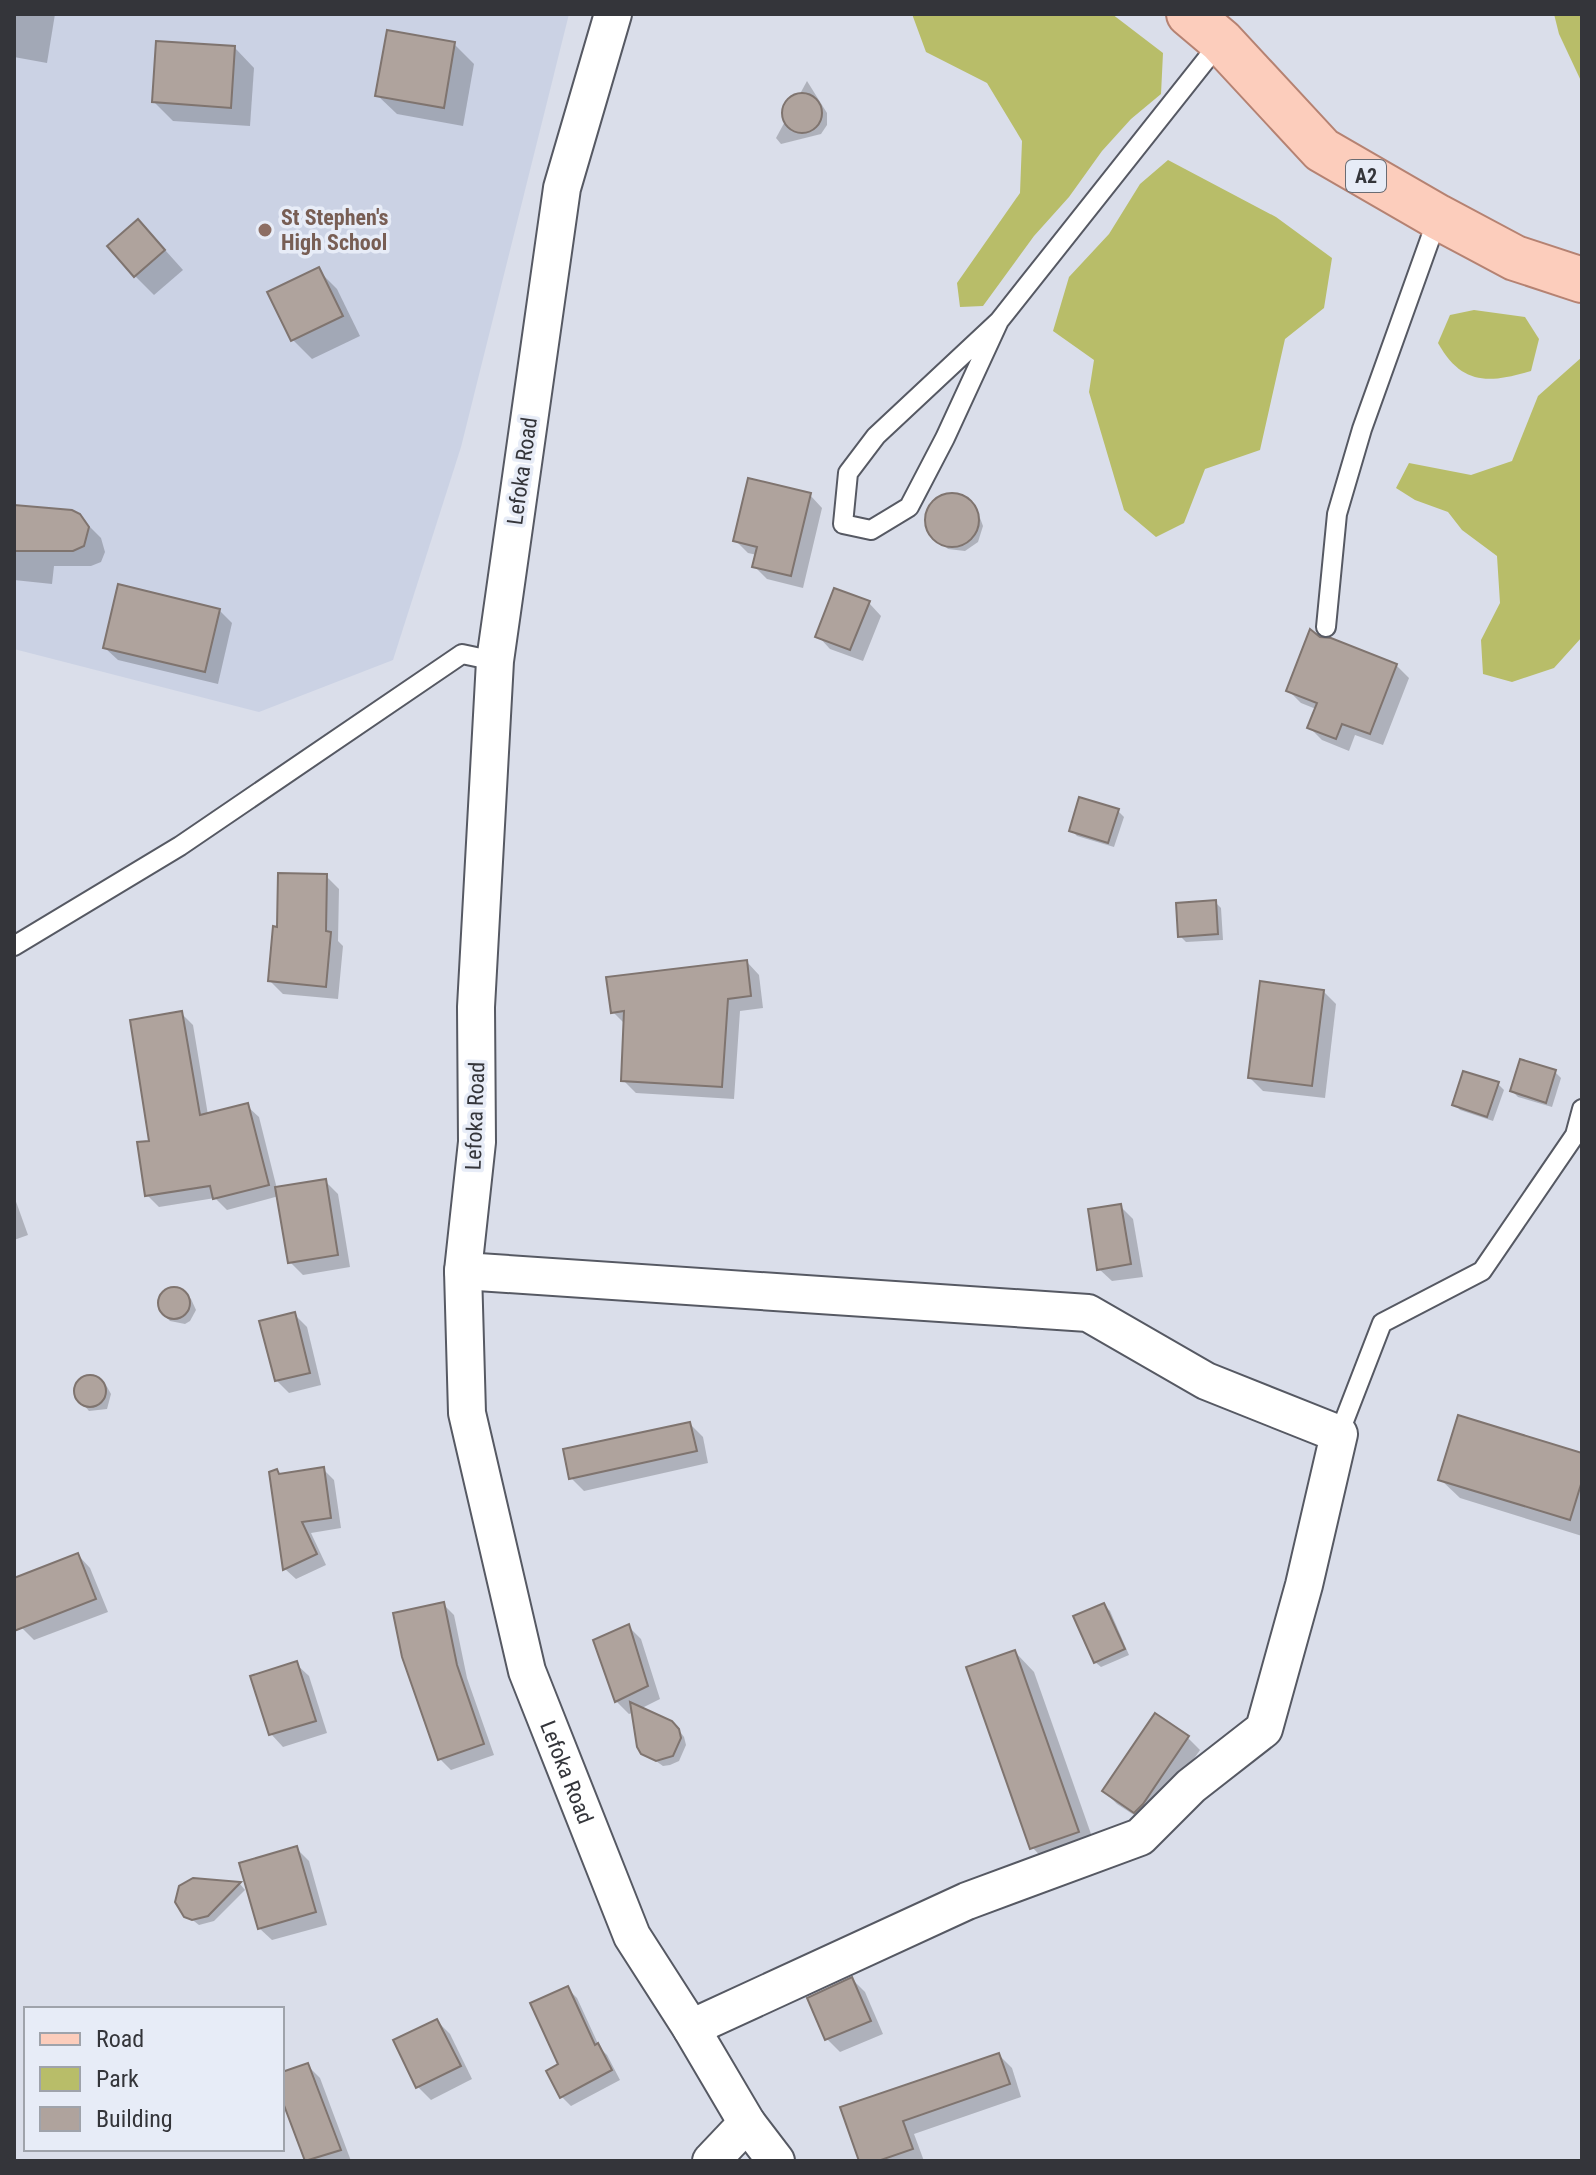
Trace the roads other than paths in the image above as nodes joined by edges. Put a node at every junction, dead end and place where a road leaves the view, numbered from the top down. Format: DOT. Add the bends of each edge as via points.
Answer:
graph roads {
  1 [pos="613,14"];
  2 [pos="1205,28"];
  3 [pos="1438,217"];
  4 [pos="1582,280"];
  5 [pos="999,321"];
  6 [pos="1326,627"];
  7 [pos="495,661"];
  8 [pos="14,946"];
  9 [pos="1582,1109"];
  10 [pos="463,1271"];
  11 [pos="1339,1434"];
  12 [pos="691,2028"];
  13 [pos="747,2123"];
  14 [pos="711,2161"];
  15 [pos="776,2161"];
  1 -- 7 [label="street, Lefoka Road" via="562,188"];
  2 -- 3 [label="main road, A2" via="1322,150"];
  2 -- 5 [label="lane"];
  3 -- 4 [label="main road, A2" via="1515,258"];
  3 -- 6 [label="lane" via="1337,514"];
  5 -- 5 [label="lane" via="876,436 848,473 843,524 871,530 909,507"];
  7 -- 8 [label="lane" via="462,654 180,846"];
  7 -- 10 [label="street, Lefoka Road" via="476,1007 477,1142"];
  9 -- 11 [label="lane" via="1575,1135 1482,1271 1382,1323"];
  10 -- 11 [label="street" via="1088,1313 1206,1381"];
  10 -- 12 [label="street, Lefoka Road" via="467,1413 527,1671 632,1936"];
  11 -- 12 [label="street" via="1264,1729 1191,1786 1140,1837 967,1901"];
  12 -- 13 [label="street, Lefoka Road"];
  13 -- 14 [label="street"];
  13 -- 15 [label="street, Lefoka Road"];
}
